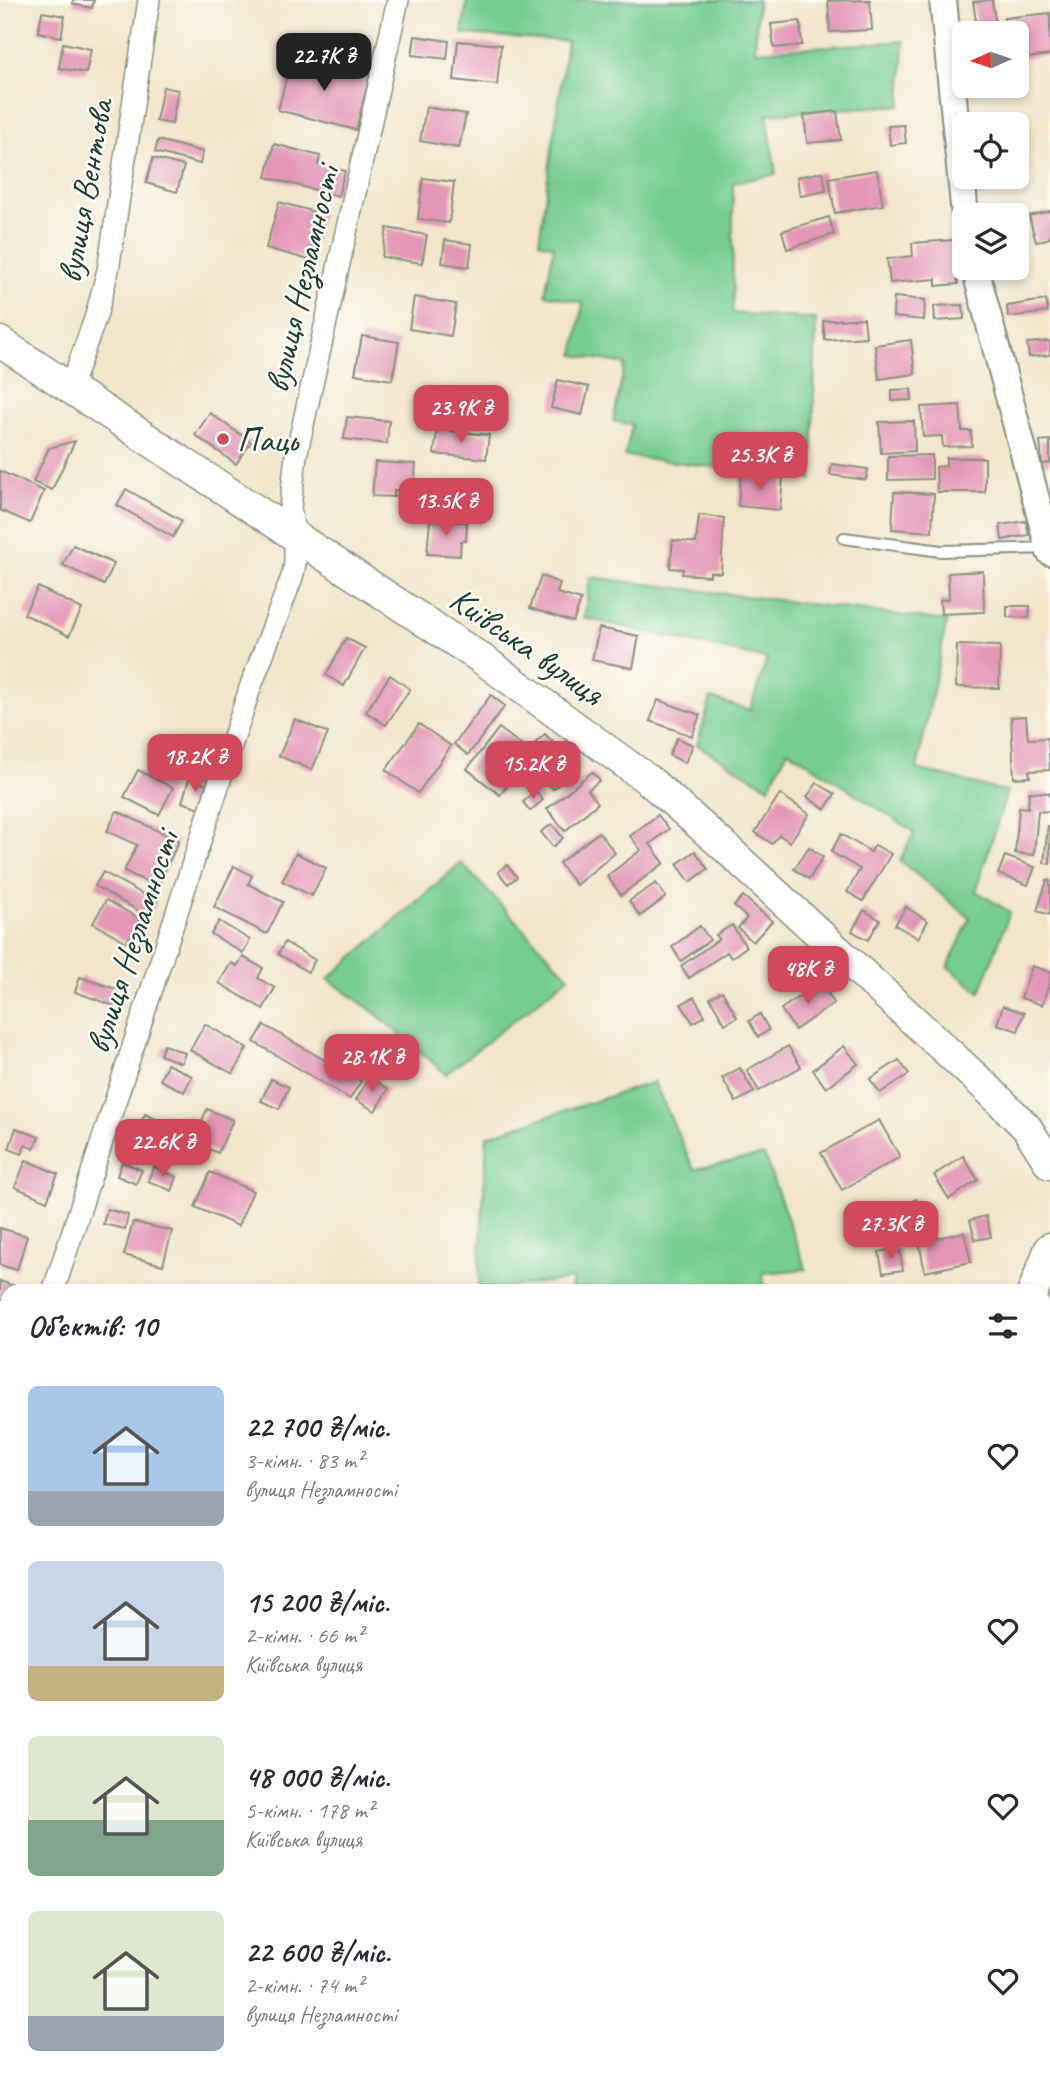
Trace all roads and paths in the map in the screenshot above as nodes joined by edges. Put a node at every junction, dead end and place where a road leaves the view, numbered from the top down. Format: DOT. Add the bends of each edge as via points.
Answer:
graph roads {
  1 [pos="149,0"];
  2 [pos="398,0"];
  3 [pos="943,0"];
  4 [pos="964,203"];
  5 [pos="978,280"];
  6 [pos="0,342"];
  7 [pos="70,389"];
  8 [pos="295,538"];
  9 [pos="844,538"];
  10 [pos="1050,549"];
  11 [pos="1050,1164"];
  12 [pos="1050,1248"];
  13 [pos="57,1284"];
  14 [pos="1036,1284"];
  1 -- 7 [label="street, вулиця Вентова" via="107,271"];
  2 -- 8 [label="street, вулиця Незламності" via="296,456 290,508"];
  3 -- 4 [label="street"];
  5 -- 10 [label="street"];
  6 -- 7 [label="main road, Київська вулиця"];
  7 -- 8 [label="main road, Київська вулиця"];
  8 -- 11 [label="main road, Київська вулиця" via="482,659 651,782 988,1090 1027,1128"];
  8 -- 13 [label="street, вулиця Незламності" via="292,576 246,701"];
  9 -- 10 [label="lane" via="941,551"];
  12 -- 14 [label="main road"];
}
